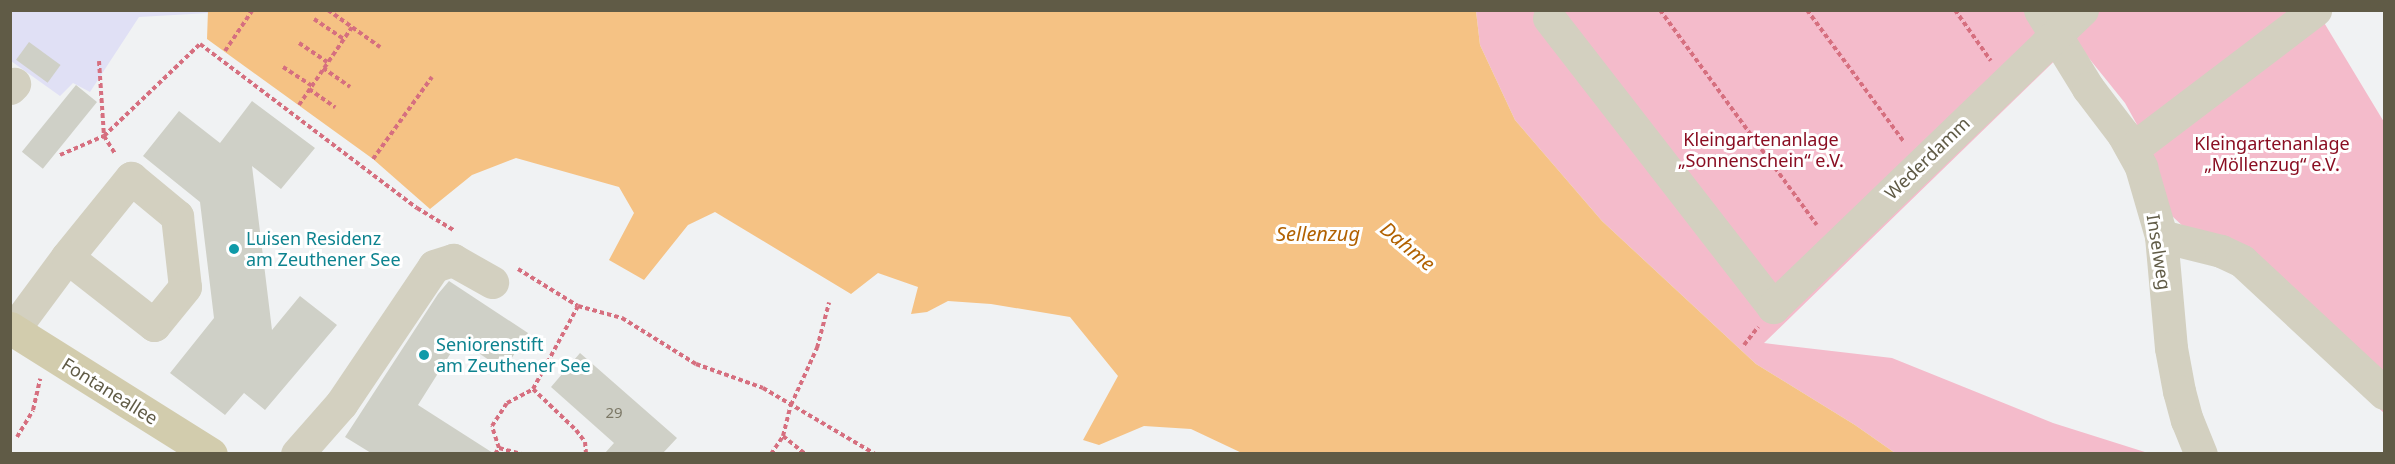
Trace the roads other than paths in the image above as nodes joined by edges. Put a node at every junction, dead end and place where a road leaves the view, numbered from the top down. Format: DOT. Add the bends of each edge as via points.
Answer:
graph roads {
  1 [pos="2082,10"];
  2 [pos="2315,10"];
  3 [pos="1549,18"];
  4 [pos="2049,23"];
  5 [pos="2132,149"];
  6 [pos="2160,236"];
  7 [pos="67,257"];
  8 [pos="500,272"];
  9 [pos="12,329"];
  10 [pos="2385,393"];
  11 [pos="210,453"];
  12 [pos="297,453"];
  13 [pos="2201,453"];
  1 -- 4 [label="lane, Wederdamm"];
  2 -- 5 [label="lane"];
  3 -- 4 [label="lane, Wederdamm" via="1773,307 2006,81"];
  4 -- 5 [label="lane, Inselweg" via="2088,88"];
  5 -- 6 [label="lane, Inselweg" via="2141,166"];
  6 -- 10 [label="lane" via="2221,251 2242,261"];
  6 -- 13 [label="lane, Inselweg" via="2171,348 2187,420"];
  7 -- 7 [label="lane" via="131,178 177,216 185,287 154,325"];
  7 -- 9 [label="lane"];
  8 -- 12 [label="lane" via="453,260 434,266 341,404"];
  9 -- 11 [label="main road, Fontaneallee"];
}
